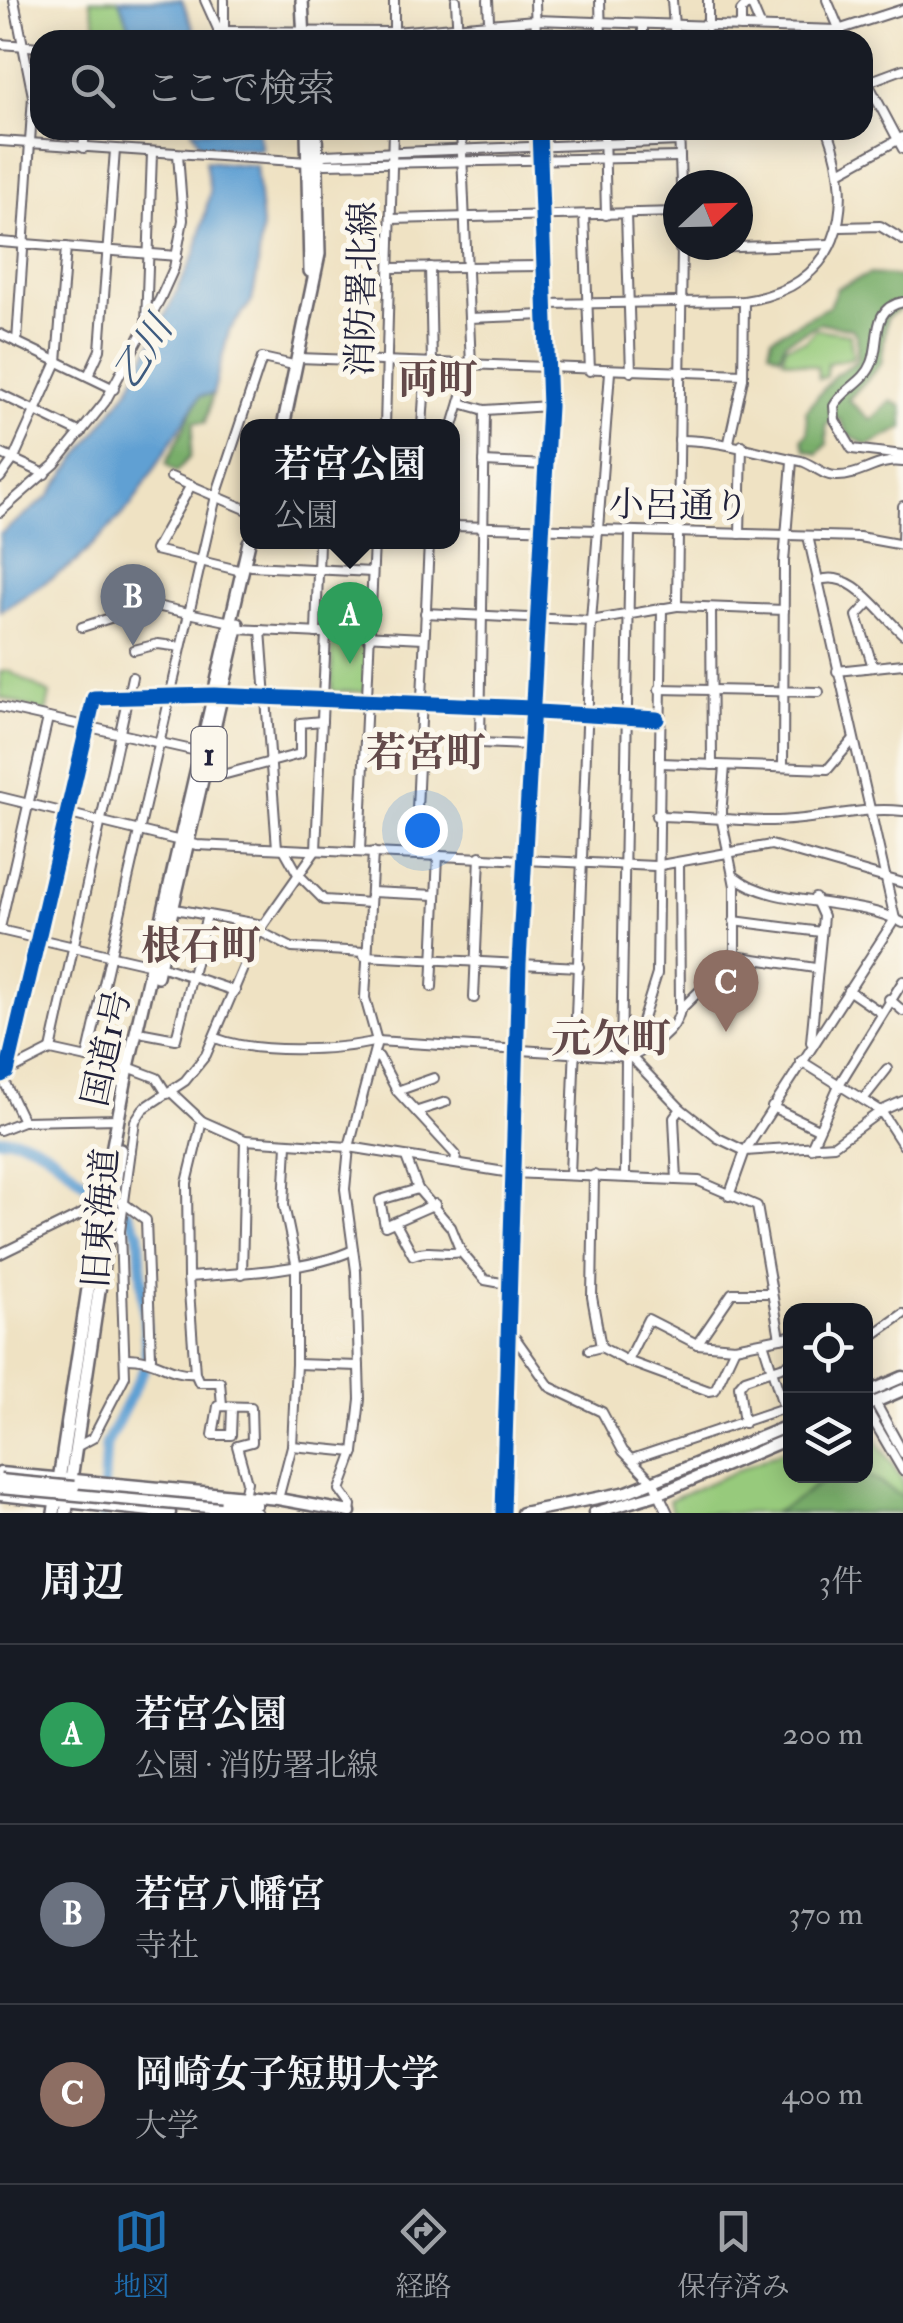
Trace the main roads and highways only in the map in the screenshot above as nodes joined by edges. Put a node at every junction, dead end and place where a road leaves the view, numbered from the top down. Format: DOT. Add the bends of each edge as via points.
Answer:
graph roads {
  1 [pos="306,0"];
  2 [pos="307,30"];
  3 [pos="307,140"];
  4 [pos="313,140"];
  5 [pos="306,161"];
  6 [pos="294,361"];
  7 [pos="277,419"];
  8 [pos="283,419"];
  9 [pos="248,549"];
  10 [pos="254,549"];
  11 [pos="247,569"];
  12 [pos="219,695"];
  13 [pos="185,841"];
  14 [pos="156,965"];
  15 [pos="132,1069"];
  16 [pos="108,1230"];
  17 [pos="903,1377"];
  18 [pos="903,1390"];
  19 [pos="873,1397"];
  20 [pos="873,1399"];
  21 [pos="783,1428"];
  22 [pos="783,1441"];
  23 [pos="1,1478"];
  24 [pos="57,1478"];
  25 [pos="77,1485"];
  26 [pos="656,1489"];
  27 [pos="0,1495"];
  28 [pos="220,1505"];
  29 [pos="55,1508"];
  30 [pos="350,1512"];
  31 [pos="170,1513"];
  32 [pos="256,1513"];
  33 [pos="366,1513"];
  34 [pos="522,1513"];
  35 [pos="594,1513"];
  1 -- 2 [label="highway"];
  3 -- 5 [label="highway"];
  4 -- 5 [label="highway"];
  5 -- 6 [label="highway" via="320,254"];
  6 -- 7 [label="highway"];
  6 -- 8 [label="highway"];
  9 -- 11 [label="highway, 国道1号 / 1"];
  10 -- 11 [label="highway, 国道1号 / 1"];
  11 -- 12 [label="highway, 国道1号 / 1"];
  12 -- 13 [label="highway, 国道1号 / 1"];
  12 -- 13 [label="highway, 国道1号 / 1"];
  13 -- 14 [label="highway, 国道1号 / 1"];
  13 -- 14 [label="highway, 国道1号 / 1" via="175,910"];
  14 -- 15 [label="highway, 国道1号 / 1"];
  14 -- 15 [label="highway, 国道1号 / 1"];
  15 -- 16 [label="highway, 国道1号 / 1"];
  15 -- 16 [label="highway, 国道1号 / 1" via="102,1204"];
  16 -- 24 [label="highway, 国道1号 / 1"];
  16 -- 25 [label="highway, 国道1号 / 1"];
  17 -- 19 [label="main road"];
  18 -- 20 [label="main road"];
  21 -- 26 [label="main road"];
  22 -- 26 [label="main road"];
  23 -- 24 [label="main road"];
  23 -- 25 [label="main road, bridge"];
  23 -- 28 [label="main road, bridge"];
  24 -- 25 [label="main road"];
  24 -- 29 [label="highway, 国道1号 / 1"];
  25 -- 28 [label="main road, bridge"];
  25 -- 29 [label="highway, 国道1号 / 1"];
  25 -- 30 [label="main road" via="103,1481"];
  26 -- 34 [label="main road"];
  26 -- 35 [label="main road"];
  27 -- 29 [label="main road"];
  28 -- 30 [label="main road"];
  28 -- 32 [label="main road"];
  29 -- 31 [label="main road"];
  30 -- 33 [label="main road"];
}
